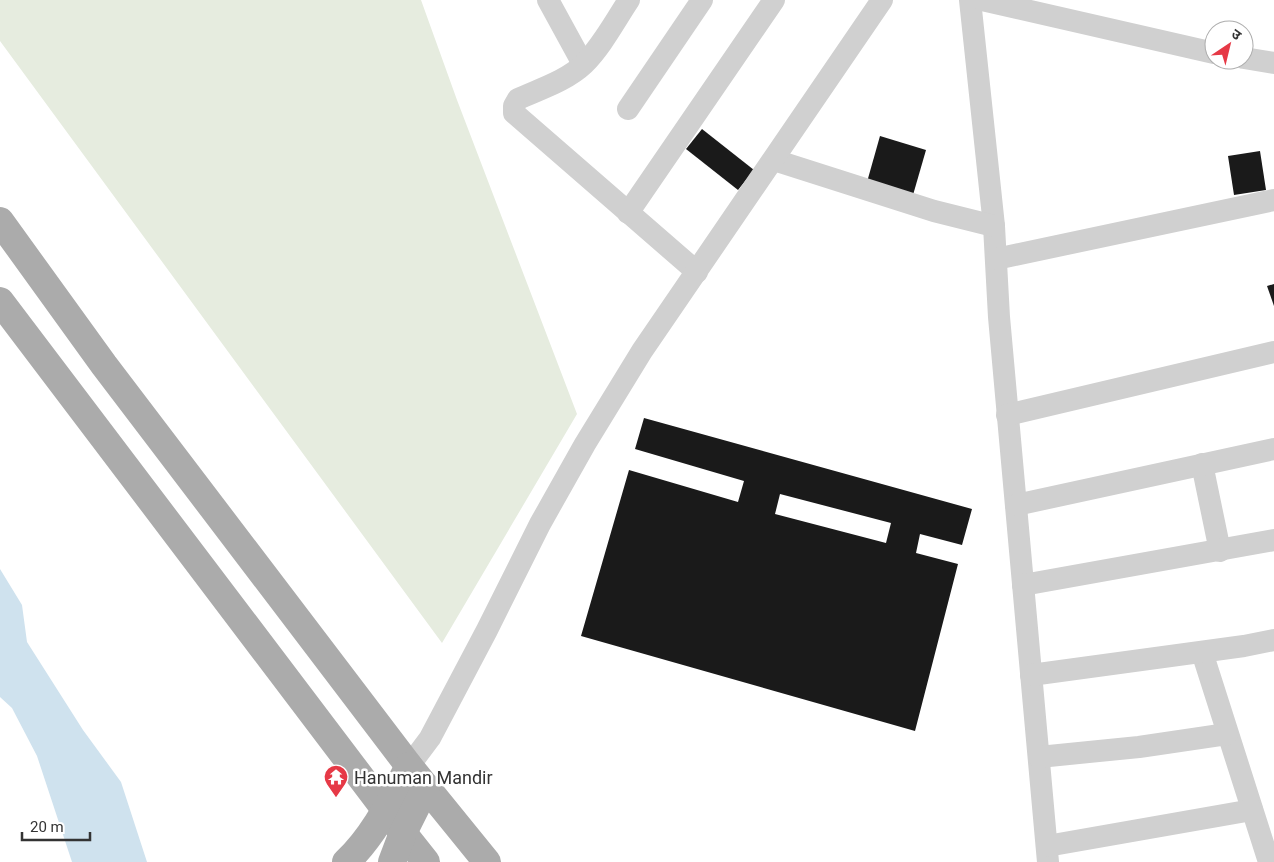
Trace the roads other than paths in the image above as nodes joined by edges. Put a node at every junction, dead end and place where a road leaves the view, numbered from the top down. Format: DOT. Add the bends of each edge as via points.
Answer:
graph roads {
  1 [pos="548,0"];
  2 [pos="629,0"];
  3 [pos="702,0"];
  4 [pos="774,0"];
  5 [pos="882,0"];
  6 [pos="970,0"];
  7 [pos="982,0"];
  8 [pos="1204,51"];
  9 [pos="1254,60"];
  10 [pos="1274,63"];
  11 [pos="583,64"];
  12 [pos="628,109"];
  13 [pos="774,160"];
  14 [pos="1274,200"];
  15 [pos="628,213"];
  16 [pos="0,221"];
  17 [pos="994,226"];
  18 [pos="996,259"];
  19 [pos="697,272"];
  20 [pos="0,300"];
  21 [pos="1274,352"];
  22 [pos="1008,415"];
  23 [pos="1274,448"];
  24 [pos="1202,464"];
  25 [pos="1016,505"];
  26 [pos="1274,540"];
  27 [pos="1220,551"];
  28 [pos="1024,584"];
  29 [pos="1274,640"];
  30 [pos="1202,652"];
  31 [pos="1031,674"];
  32 [pos="1227,734"];
  33 [pos="430,738"];
  34 [pos="1039,757"];
  35 [pos="409,766"];
  36 [pos="426,786"];
  37 [pos="385,810"];
  38 [pos="1252,810"];
  39 [pos="403,833"];
  40 [pos="1048,854"];
  41 [pos="346,862"];
  42 [pos="392,862"];
  43 [pos="426,862"];
  44 [pos="486,862"];
  45 [pos="1269,862"];
  1 -- 11 [label="street"];
  2 -- 11 [label="street"];
  3 -- 12 [label="street"];
  4 -- 15 [label="street"];
  5 -- 13 [label="street"];
  6 -- 17 [label="street"];
  7 -- 8 [label="street"];
  9 -- 10 [label="street"];
  11 -- 15 [label="street" via="561,80 518,99 514,113"];
  13 -- 17 [label="street" via="934,211"];
  13 -- 19 [label="street"];
  14 -- 18 [label="street"];
  15 -- 19 [label="street"];
  16 -- 35 [label="main road" via="104,365"];
  17 -- 18 [label="street"];
  18 -- 22 [label="street"];
  19 -- 33 [label="street" via="642,351 585,444"];
  20 -- 37 [label="main road"];
  21 -- 22 [label="street"];
  22 -- 25 [label="street"];
  23 -- 24 [label="street"];
  24 -- 25 [label="street"];
  24 -- 27 [label="street"];
  25 -- 28 [label="street"];
  26 -- 27 [label="street"];
  27 -- 28 [label="street"];
  28 -- 31 [label="street"];
  29 -- 30 [label="street"];
  30 -- 31 [label="street"];
  30 -- 32 [label="street"];
  31 -- 34 [label="street"];
  32 -- 34 [label="street"];
  32 -- 38 [label="street"];
  33 -- 35 [label="street"];
  33 -- 36 [label="street"];
  34 -- 40 [label="street"];
  35 -- 36 [label="main road"];
  35 -- 37 [label="main road"];
  36 -- 39 [label="main road"];
  36 -- 44 [label="main road"];
  37 -- 39 [label="main road"];
  37 -- 41 [label="main road"];
  38 -- 40 [label="street"];
  38 -- 45 [label="street"];
  39 -- 42 [label="main road"];
  39 -- 43 [label="main road"];
}
